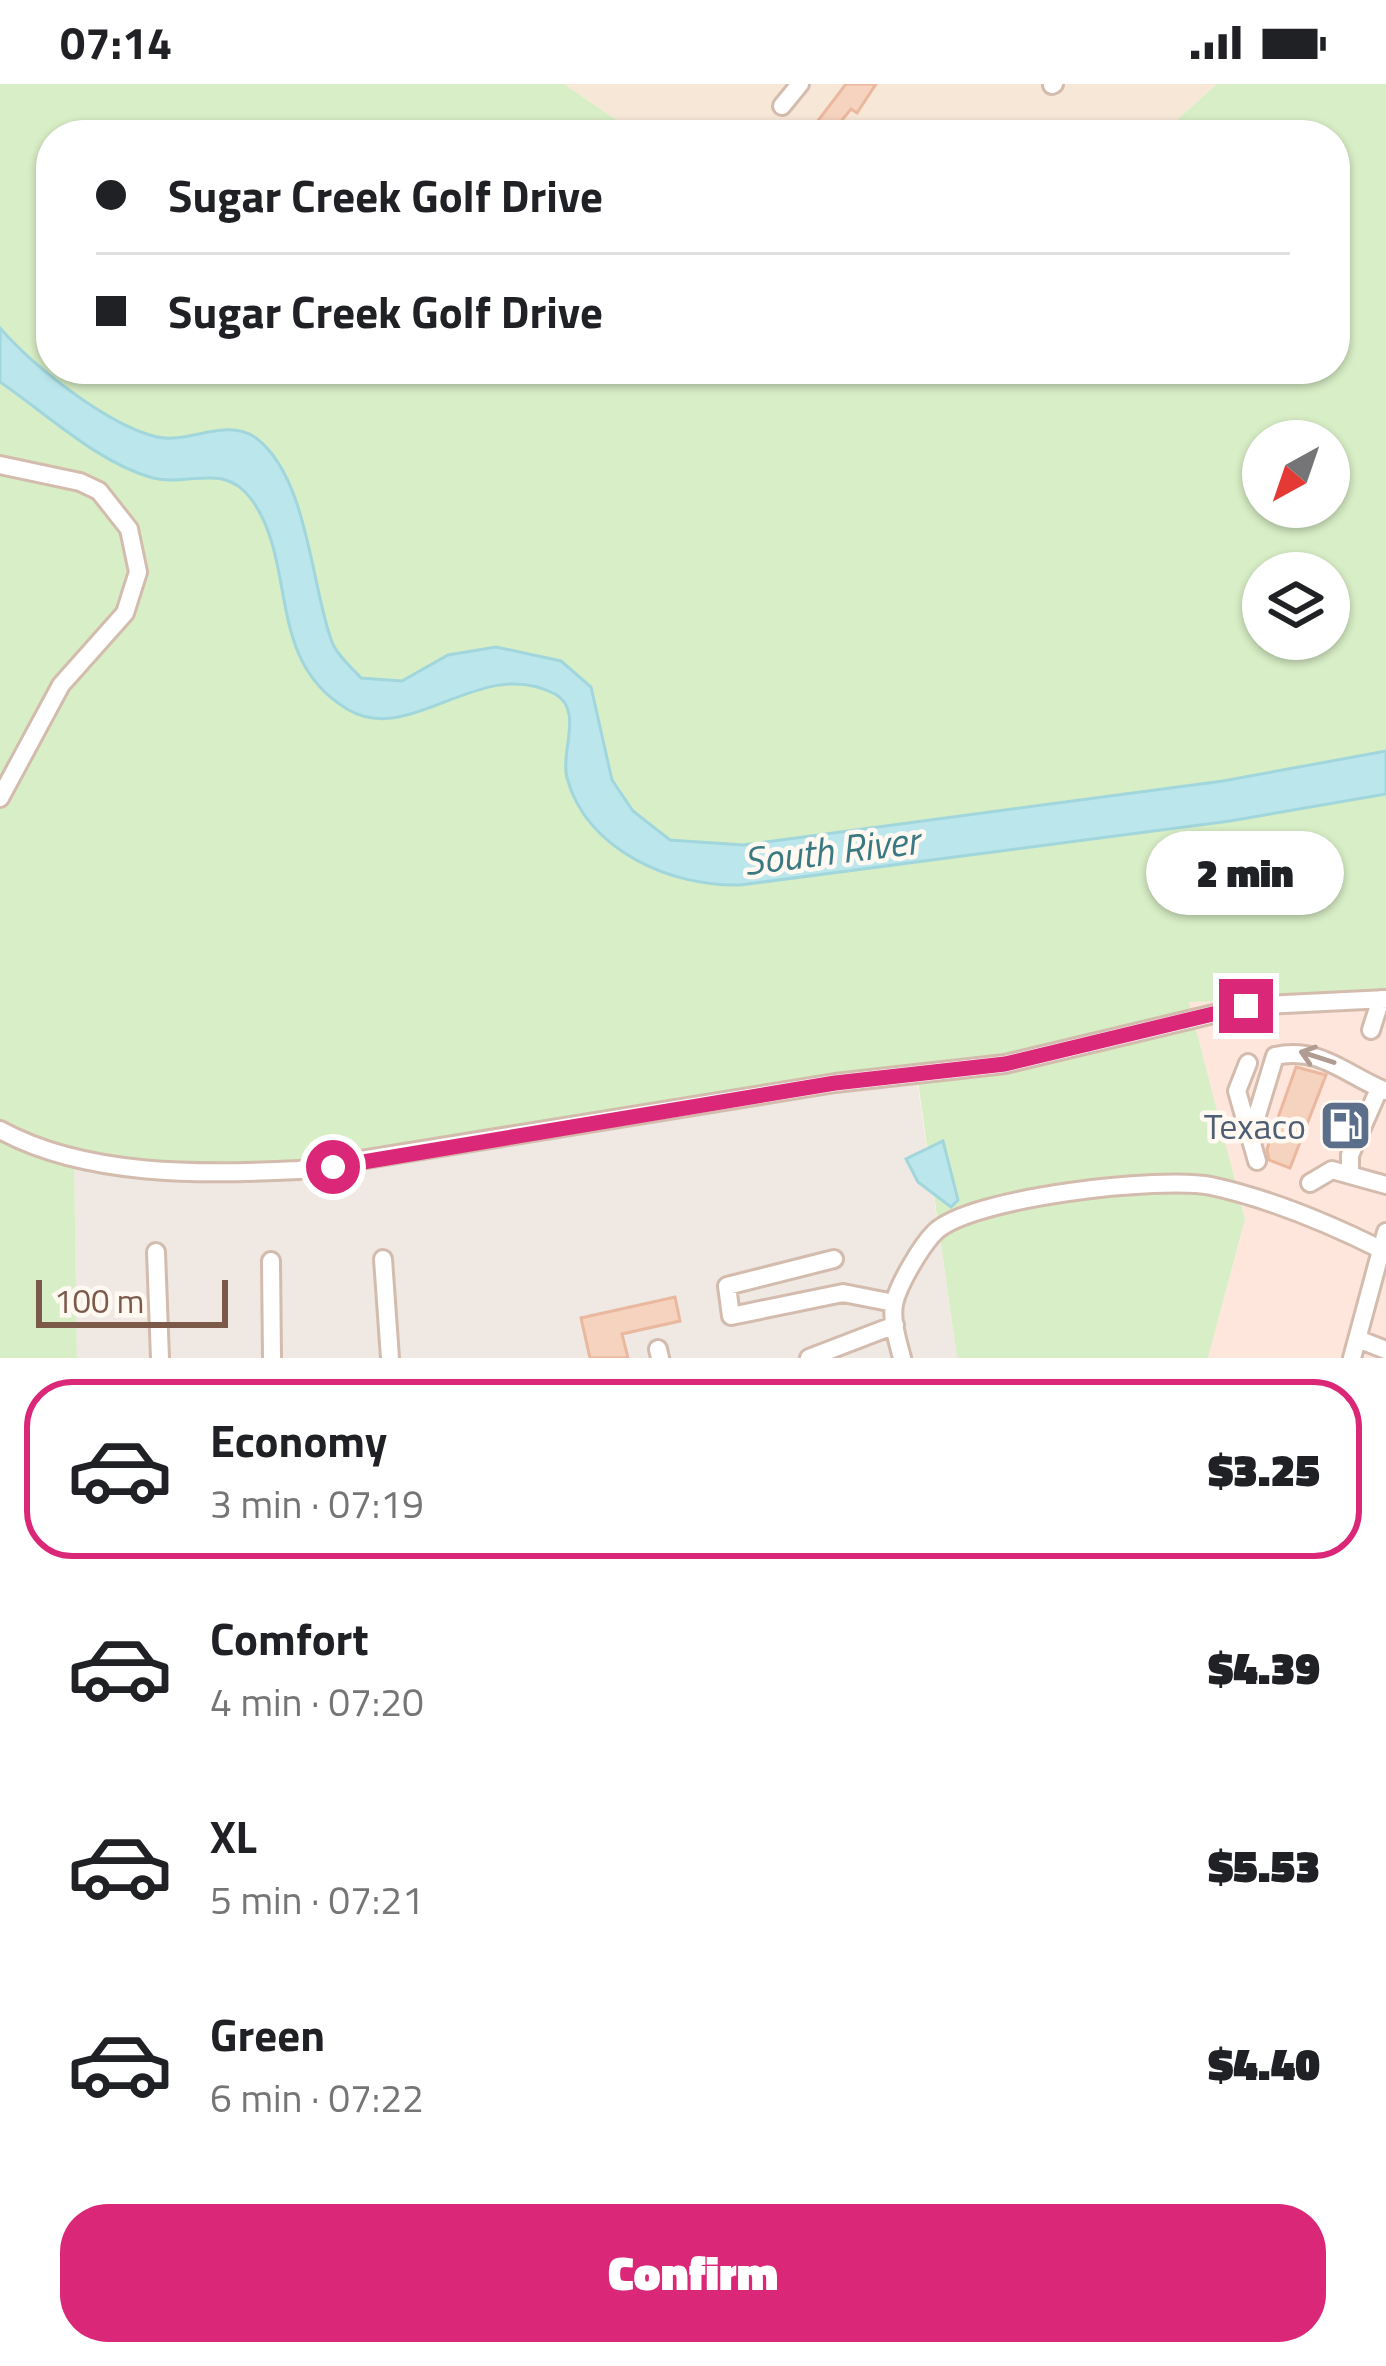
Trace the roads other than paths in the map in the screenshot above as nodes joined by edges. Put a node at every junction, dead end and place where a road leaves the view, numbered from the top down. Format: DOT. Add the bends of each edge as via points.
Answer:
graph roads {
  1 [pos="800,84"];
  2 [pos="782,106"];
  3 [pos="0,465"];
  4 [pos="0,799"];
  5 [pos="1384,999"];
  6 [pos="1371,1030"];
  7 [pos="1248,1063"];
  8 [pos="1382,1090"];
  9 [pos="0,1130"];
  10 [pos="1250,1138"];
  11 [pos="1257,1161"];
  12 [pos="1350,1173"];
  13 [pos="1310,1183"];
  14 [pos="1386,1185"];
  15 [pos="1384,1241"];
  16 [pos="156,1252"];
  17 [pos="383,1259"];
  18 [pos="834,1259"];
  19 [pos="271,1261"];
  20 [pos="1382,1276"];
  21 [pos="894,1303"];
  22 [pos="895,1325"];
  23 [pos="1358,1339"];
  24 [pos="1386,1350"];
  25 [pos="160,1358"];
  26 [pos="272,1358"];
  27 [pos="391,1358"];
  28 [pos="808,1358"];
  29 [pos="902,1358"];
  30 [pos="1352,1358"];
  1 -- 2 [label="street"];
  3 -- 4 [label="street" via="99,491 129,529 138,572 125,613 61,685"];
  5 -- 6 [label="street"];
  5 -- 9 [label="street" via="1246,1006 1005,1064 835,1083 299,1170 226,1174 124,1164 68,1155"];
  7 -- 10 [label="street" via="1237,1091"];
  8 -- 10 [label="street, one-way" via="1299,1051 1275,1055"];
  8 -- 12 [label="street" via="1350,1154"];
  10 -- 11 [label="street"];
  12 -- 13 [label="street" via="1332,1170"];
  12 -- 14 [label="street"];
  15 -- 20 [label="street"];
  15 -- 21 [label="street" via="1209,1186 1106,1189 1015,1201 935,1231"];
  16 -- 25 [label="street"];
  17 -- 27 [label="street"];
  18 -- 21 [label="street" via="728,1286 731,1316 843,1293"];
  19 -- 26 [label="street"];
  20 -- 23 [label="street"];
  21 -- 22 [label="street"];
  22 -- 28 [label="street"];
  22 -- 29 [label="street"];
  23 -- 24 [label="street"];
  23 -- 30 [label="street"];
}
